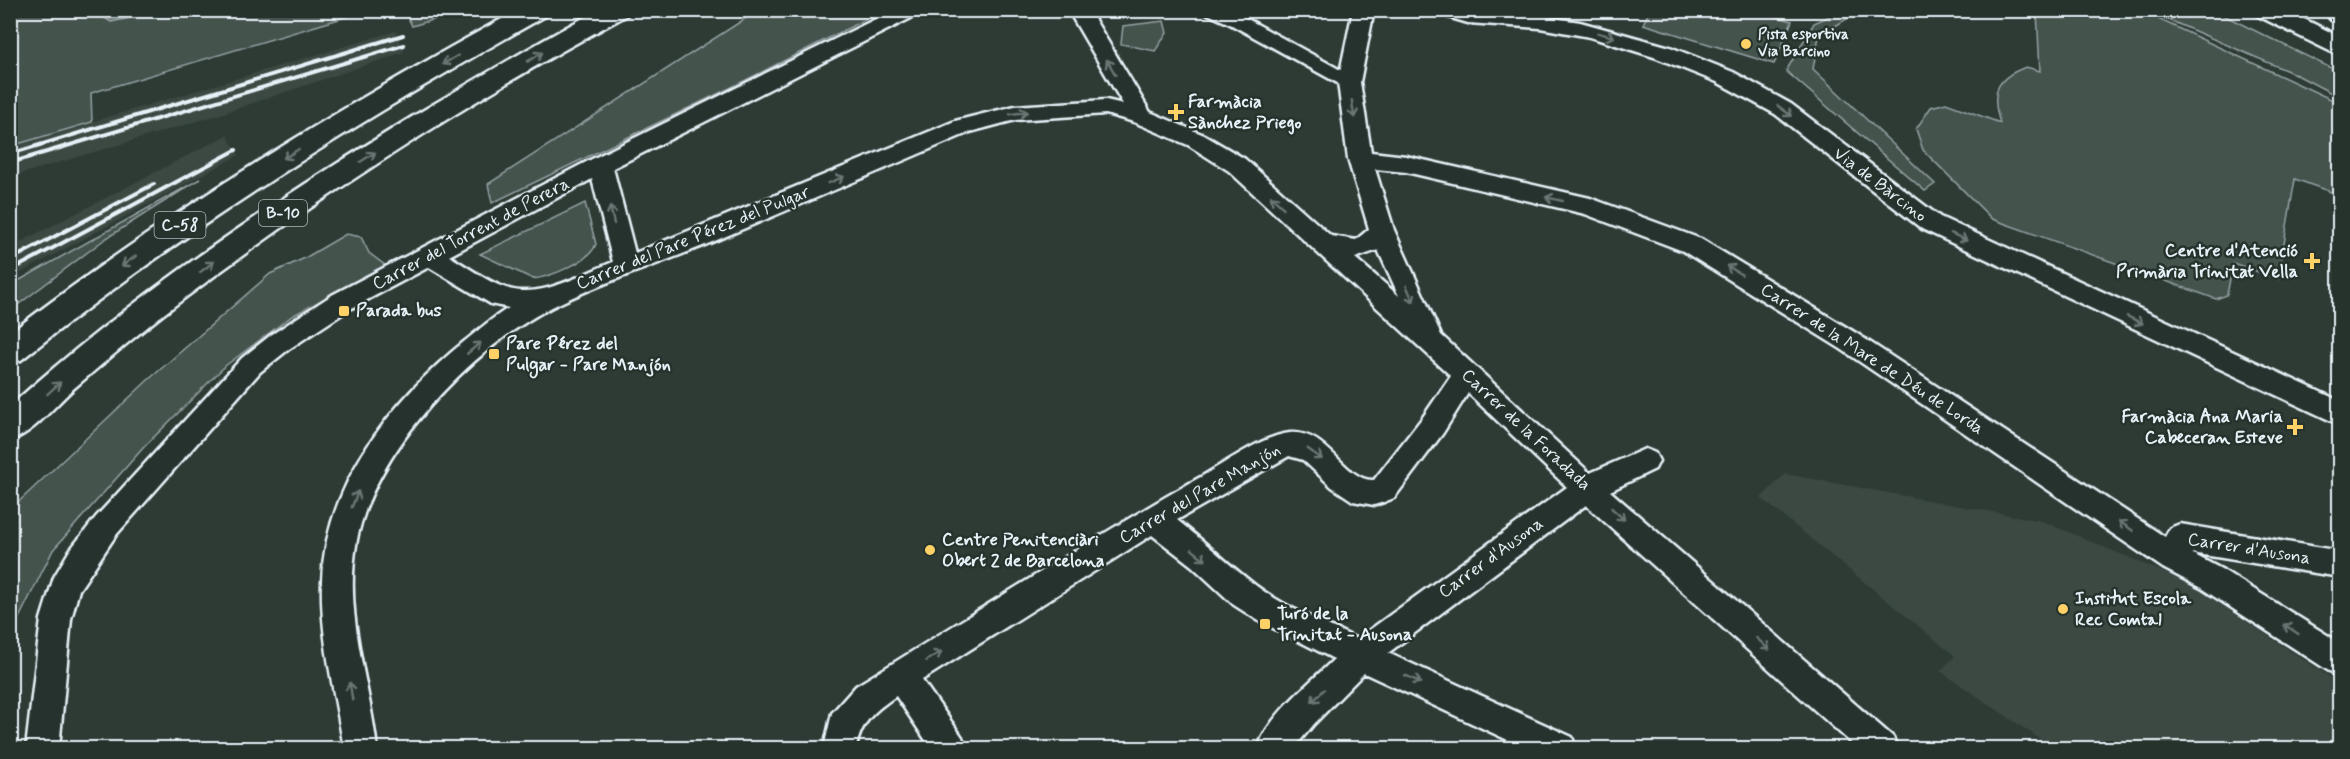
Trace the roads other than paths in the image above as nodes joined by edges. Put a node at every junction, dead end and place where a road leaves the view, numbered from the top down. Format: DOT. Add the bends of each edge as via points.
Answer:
graph roads {
  1 [pos="538,10"];
  2 [pos="618,10"];
  3 [pos="912,10"];
  4 [pos="1084,10"];
  5 [pos="1207,10"];
  6 [pos="1365,10"];
  7 [pos="1445,10"];
  8 [pos="2265,10"];
  9 [pos="2312,10"];
  10 [pos="2335,10"];
  11 [pos="1079,11"];
  12 [pos="2340,14"];
  13 [pos="2340,27"];
  14 [pos="2340,48"];
  15 [pos="1349,82"];
  16 [pos="1142,117"];
  17 [pos="1360,159"];
  18 [pos="600,165"];
  19 [pos="1382,230"];
  20 [pos="1321,242"];
  21 [pos="430,256"];
  22 [pos="626,265"];
  23 [pos="545,299"];
  24 [pos="1431,341"];
  25 [pos="10,351"];
  26 [pos="1466,376"];
  27 [pos="2340,414"];
  28 [pos="10,427"];
  29 [pos="1645,461"];
  30 [pos="1587,488"];
  31 [pos="1153,519"];
  32 [pos="2174,559"];
  33 [pos="2340,564"];
  34 [pos="1360,655"];
  35 [pos="2340,661"];
  36 [pos="901,676"];
  37 [pos="42,748"];
  38 [pos="361,748"];
  39 [pos="840,748"];
  40 [pos="950,748"];
  41 [pos="1274,748"];
  42 [pos="1560,748"];
  43 [pos="1881,748"];
  1 -- 25 [label="highway, C-58, one-way" via="359,112 230,193 92,287"];
  28 -- 2 [label="highway, B-10, one-way" via="118,333 250,235 368,157"];
  3 -- 18 [label="street, Carrer del Torrent de Perera"];
  4 -- 11 [label="street"];
  5 -- 15 [label="street" via="1236,20"];
  6 -- 15 [label="street, Carrer de la Foradada"];
  7 -- 27 [label="street, Via de Bàrcino, one-way" via="1473,18 1539,22 1592,31 1729,80 1784,110 1891,198 1930,223"];
  8 -- 14 [label="highway"];
  9 -- 13 [label="highway"];
  10 -- 12 [label="highway"];
  16 -- 11 [label="street, one-way"];
  15 -- 17 [label="street, Carrer de la Foradada, one-way"];
  20 -- 16 [label="street, Carrer del Pare Pérez del Pulgar, one-way" via="1237,165 1196,140"];
  22 -- 16 [label="street, Carrer del Pare Pérez del Pulgar, one-way" via="963,126 1015,112 1071,108 1106,107"];
  17 -- 19 [label="street, Carrer de la Foradada"];
  32 -- 17 [label="street, Carrer de la Mare de Déu de Lorda, one-way" via="1850,342 1692,245 1590,207 1406,164"];
  18 -- 21 [label="street, Carrer del Torrent de Perera"];
  22 -- 18 [label="street, one-way"];
  19 -- 20 [label="street" via="1372,244 1362,248"];
  19 -- 24 [label="street, Carrer de la Foradada, one-way"];
  20 -- 24 [label="street, Carrer del Pare Pérez del Pulgar"];
  21 -- 23 [label="street" via="500,297"];
  21 -- 37 [label="street, Carrer del Torrent de Perera" via="308,322 251,365 106,526 65,587 56,619"];
  22 -- 23 [label="street, Carrer del Pare Pérez del Pulgar"];
  38 -- 23 [label="street, Carrer del Pare Pérez del Pulgar, one-way" via="338,619 341,543 354,499 395,430 443,374 509,320"];
  24 -- 26 [label="street, Carrer de la Foradada"];
  26 -- 30 [label="street, Carrer de la Foradada"];
  31 -- 26 [label="street, Carrer del Pare Manjón, one-way" via="1269,452 1292,444 1312,451 1357,490 1378,493 1433,425"];
  29 -- 30 [label="street, Carrer d'Ausona"];
  30 -- 34 [label="street, Carrer d'Ausona"];
  30 -- 43 [label="street, Carrer de la Foradada, one-way"];
  31 -- 34 [label="street, one-way" via="1259,605"];
  36 -- 31 [label="street, Carrer del Pare Manjón, one-way"];
  32 -- 33 [label="street, Carrer d'Ausona" via="2180,537"];
  35 -- 32 [label="street, Carrer de la Mare de Déu de Lorda, one-way"];
  34 -- 41 [label="street, Carrer d'Ausona, one-way" via="1302,713"];
  34 -- 42 [label="street, one-way"];
  36 -- 39 [label="street, Carrer del Pare Manjón" via="867,697 844,724"];
  36 -- 40 [label="street"];
}
